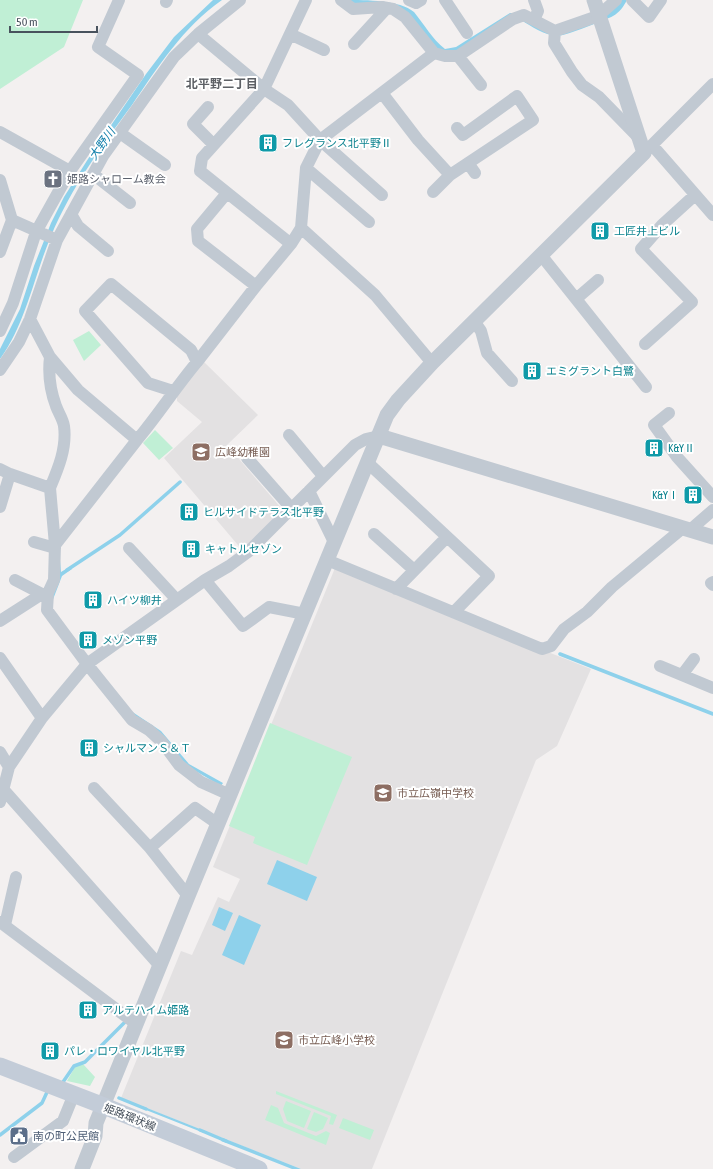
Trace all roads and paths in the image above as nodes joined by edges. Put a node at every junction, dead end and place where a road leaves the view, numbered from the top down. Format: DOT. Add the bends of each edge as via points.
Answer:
graph roads {
  1 [pos="119,0"];
  2 [pos="240,0"];
  3 [pos="306,0"];
  4 [pos="340,0"];
  5 [pos="409,0"];
  6 [pos="421,0"];
  7 [pos="445,0"];
  8 [pos="534,0"];
  9 [pos="594,0"];
  10 [pos="616,0"];
  11 [pos="632,0"];
  12 [pos="661,0"];
  13 [pos="387,8"];
  14 [pos="523,18"];
  15 [pos="600,20"];
  16 [pos="467,33"];
  17 [pos="198,34"];
  18 [pos="290,34"];
  19 [pos="554,37"];
  20 [pos="354,44"];
  21 [pos="324,50"];
  22 [pos="434,53"];
  23 [pos="458,56"];
  24 [pos="713,84"];
  25 [pos="480,85"];
  26 [pos="264,89"];
  27 [pos="382,93"];
  28 [pos="203,108"];
  29 [pos="456,128"];
  30 [pos="0,132"];
  31 [pos="120,133"];
  32 [pos="638,137"];
  33 [pos="320,140"];
  34 [pos="213,144"];
  35 [pos="648,149"];
  36 [pos="468,163"];
  37 [pos="165,165"];
  38 [pos="306,168"];
  39 [pos="70,172"];
  40 [pos="476,173"];
  41 [pos="93,174"];
  42 [pos="450,175"];
  43 [pos="0,180"];
  44 [pos="433,192"];
  45 [pos="227,193"];
  46 [pos="382,195"];
  47 [pos="695,195"];
  48 [pos="130,203"];
  49 [pos="71,214"];
  50 [pos="713,215"];
  51 [pos="12,220"];
  52 [pos="369,222"];
  53 [pos="301,228"];
  54 [pos="36,232"];
  55 [pos="57,240"];
  56 [pos="291,244"];
  57 [pos="108,251"];
  58 [pos="0,252"];
  59 [pos="541,255"];
  60 [pos="598,280"];
  61 [pos="256,286"];
  62 [pos="576,299"];
  63 [pos="30,319"];
  64 [pos="474,321"];
  65 [pos="0,331"];
  66 [pos="644,344"];
  67 [pos="50,357"];
  68 [pos="197,362"];
  69 [pos="432,363"];
  70 [pos="0,370"];
  71 [pos="512,380"];
  72 [pos="646,387"];
  73 [pos="173,391"];
  74 [pos="669,413"];
  75 [pos="289,435"];
  76 [pos="379,436"];
  77 [pos="137,440"];
  78 [pos="247,458"];
  79 [pos="368,463"];
  80 [pos="5,471"];
  81 [pos="323,476"];
  82 [pos="50,488"];
  83 [pos="309,491"];
  84 [pos="713,497"];
  85 [pos="0,507"];
  86 [pos="291,508"];
  87 [pos="713,510"];
  88 [pos="687,529"];
  89 [pos="374,534"];
  90 [pos="447,537"];
  91 [pos="713,537"];
  92 [pos="34,542"];
  93 [pos="334,542"];
  94 [pos="57,543"];
  95 [pos="129,548"];
  96 [pos="327,560"];
  97 [pos="414,570"];
  98 [pos="15,580"];
  99 [pos="205,580"];
  100 [pos="713,582"];
  101 [pos="713,585"];
  102 [pos="396,589"];
  103 [pos="45,593"];
  104 [pos="177,600"];
  105 [pos="454,612"];
  106 [pos="305,614"];
  107 [pos="2,618"];
  108 [pos="0,658"];
  109 [pos="694,659"];
  110 [pos="86,664"];
  111 [pos="660,666"];
  112 [pos="682,675"];
  113 [pos="713,688"];
  114 [pos="42,718"];
  115 [pos="0,752"];
  116 [pos="10,767"];
  117 [pos="94,788"];
  118 [pos="1,789"];
  119 [pos="230,795"];
  120 [pos="0,802"];
  121 [pos="218,824"];
  122 [pos="150,848"];
  123 [pos="16,877"];
  124 [pos="188,896"];
  125 [pos="2,923"];
  126 [pos="160,966"];
  127 [pos="136,1024"];
  128 [pos="0,1066"];
  129 [pos="74,1094"];
  130 [pos="104,1106"];
  131 [pos="14,1157"];
  132 [pos="82,1169"];
  133 [pos="259,1169"];
  1 -- 39 [label="street" via="98,47 138,75"];
  2 -- 17 [label="street"];
  3 -- 18 [label="street"];
  4 -- 13 [label="street" via="353,9"];
  5 -- 6 [label="street" via="416,3"];
  7 -- 16 [label="street"];
  8 -- 14 [label="street" via="538,11"];
  9 -- 15 [label="street"];
  10 -- 15 [label="street"];
  11 -- 12 [label="street" via="649,17"];
  13 -- 20 [label="street"];
  13 -- 22 [label="street" via="405,17"];
  14 -- 19 [label="street"];
  14 -- 23 [label="street"];
  15 -- 19 [label="street"];
  15 -- 32 [label="street"];
  17 -- 26 [label="street"];
  17 -- 31 [label="street" via="174,57"];
  18 -- 21 [label="street"];
  18 -- 26 [label="street"];
  19 -- 32 [label="street" via="572,72 582,85 599,97"];
  22 -- 23 [label="street"];
  22 -- 27 [label="street"];
  23 -- 25 [label="street"];
  24 -- 35 [label="street"];
  26 -- 33 [label="street" via="288,105"];
  26 -- 34 [label="street"];
  27 -- 33 [label="street"];
  27 -- 42 [label="street" via="418,140"];
  28 -- 34 [label="street" via="193,124"];
  29 -- 36 [label="street" via="463,135 517,96 536,123"];
  30 -- 39 [label="street"];
  31 -- 37 [label="street"];
  31 -- 41 [label="street"];
  32 -- 35 [label="street"];
  33 -- 38 [label="street"];
  33 -- 46 [label="street"];
  34 -- 45 [label="street" via="202,158 200,171"];
  35 -- 47 [label="street"];
  35 -- 59 [label="street"];
  36 -- 40 [label="street"];
  36 -- 42 [label="street"];
  38 -- 52 [label="street"];
  38 -- 53 [label="street"];
  39 -- 54 [label="street"];
  41 -- 48 [label="street"];
  41 -- 49 [label="street"];
  42 -- 44 [label="street"];
  43 -- 51 [label="street"];
  45 -- 56 [label="street"];
  45 -- 61 [label="street" via="197,229 198,241"];
  47 -- 50 [label="street"];
  47 -- 66 [label="street" via="662,225 641,249 692,302"];
  49 -- 55 [label="street"];
  49 -- 57 [label="street" via="78,226"];
  51 -- 54 [label="street"];
  51 -- 58 [label="street"];
  53 -- 56 [label="street"];
  53 -- 69 [label="street" via="375,295"];
  54 -- 55 [label="street"];
  54 -- 65 [label="street" via="13,303"];
  55 -- 63 [label="street"];
  56 -- 61 [label="street"];
  59 -- 62 [label="street"];
  59 -- 64 [label="street"];
  60 -- 62 [label="street"];
  61 -- 68 [label="street"];
  62 -- 72 [label="street"];
  63 -- 67 [label="street"];
  63 -- 70 [label="street" via="19,342"];
  64 -- 69 [label="street"];
  64 -- 71 [label="street" via="481,332 487,353"];
  67 -- 77 [label="street" via="78,390"];
  67 -- 82 [label="street" via="51,390 64,424 65,439 60,464"];
  68 -- 73 [label="street"];
  68 -- 73 [label="street" via="191,350 111,284 85,311 148,383"];
  69 -- 76 [label="street" via="391,408"];
  73 -- 77 [label="street"];
  74 -- 84 [label="street" via="654,425 677,457"];
  75 -- 81 [label="street"];
  76 -- 79 [label="street"];
  76 -- 81 [label="street" via="355,445"];
  76 -- 88 [label="street"];
  77 -- 94 [label="street"];
  78 -- 86 [label="street"];
  79 -- 90 [label="street"];
  79 -- 93 [label="street"];
  80 -- 82 [label="street"];
  80 -- 85 [label="street"];
  81 -- 83 [label="street"];
  82 -- 94 [label="street"];
  83 -- 86 [label="street"];
  83 -- 93 [label="street"];
  86 -- 99 [label="street" via="248,552"];
  87 -- 88 [label="street"];
  88 -- 91 [label="street"];
  88 -- 105 [label="street" via="612,587 564,629 551,646 542,649"];
  89 -- 97 [label="street"];
  90 -- 97 [label="street"];
  90 -- 105 [label="street" via="489,576"];
  92 -- 94 [label="street"];
  93 -- 96 [label="street"];
  94 -- 103 [label="street" via="54,580"];
  95 -- 104 [label="street"];
  96 -- 102 [label="street"];
  96 -- 106 [label="street"];
  97 -- 102 [label="street"];
  98 -- 103 [label="street"];
  99 -- 104 [label="street"];
  99 -- 106 [label="street" via="243,626 269,608"];
  100 -- 101 [label="street"];
  102 -- 105 [label="street"];
  103 -- 107 [label="street"];
  103 -- 110 [label="street" via="47,610"];
  104 -- 110 [label="street"];
  106 -- 119 [label="street"];
  108 -- 114 [label="street"];
  109 -- 112 [label="street"];
  110 -- 114 [label="street"];
  110 -- 119 [label="street" via="132,720 162,742 179,765 201,782"];
  111 -- 112 [label="street"];
  112 -- 113 [label="street"];
  114 -- 116 [label="street"];
  115 -- 116 [label="street"];
  116 -- 118 [label="street"];
  117 -- 122 [label="street"];
  118 -- 120 [label="street"];
  118 -- 126 [label="street"];
  119 -- 121 [label="street"];
  121 -- 122 [label="street" via="195,808"];
  121 -- 124 [label="street"];
  122 -- 124 [label="street"];
  123 -- 125 [label="street"];
  124 -- 126 [label="street"];
  125 -- 127 [label="street"];
  126 -- 127 [label="street"];
  127 -- 130 [label="street"];
  128 -- 129 [label="main road, 姫路環状線"];
  129 -- 130 [label="main road, 姫路環状線"];
  129 -- 131 [label="street" via="63,1121"];
  130 -- 132 [label="street"];
  130 -- 133 [label="main road, 姫路環状線"];
}
